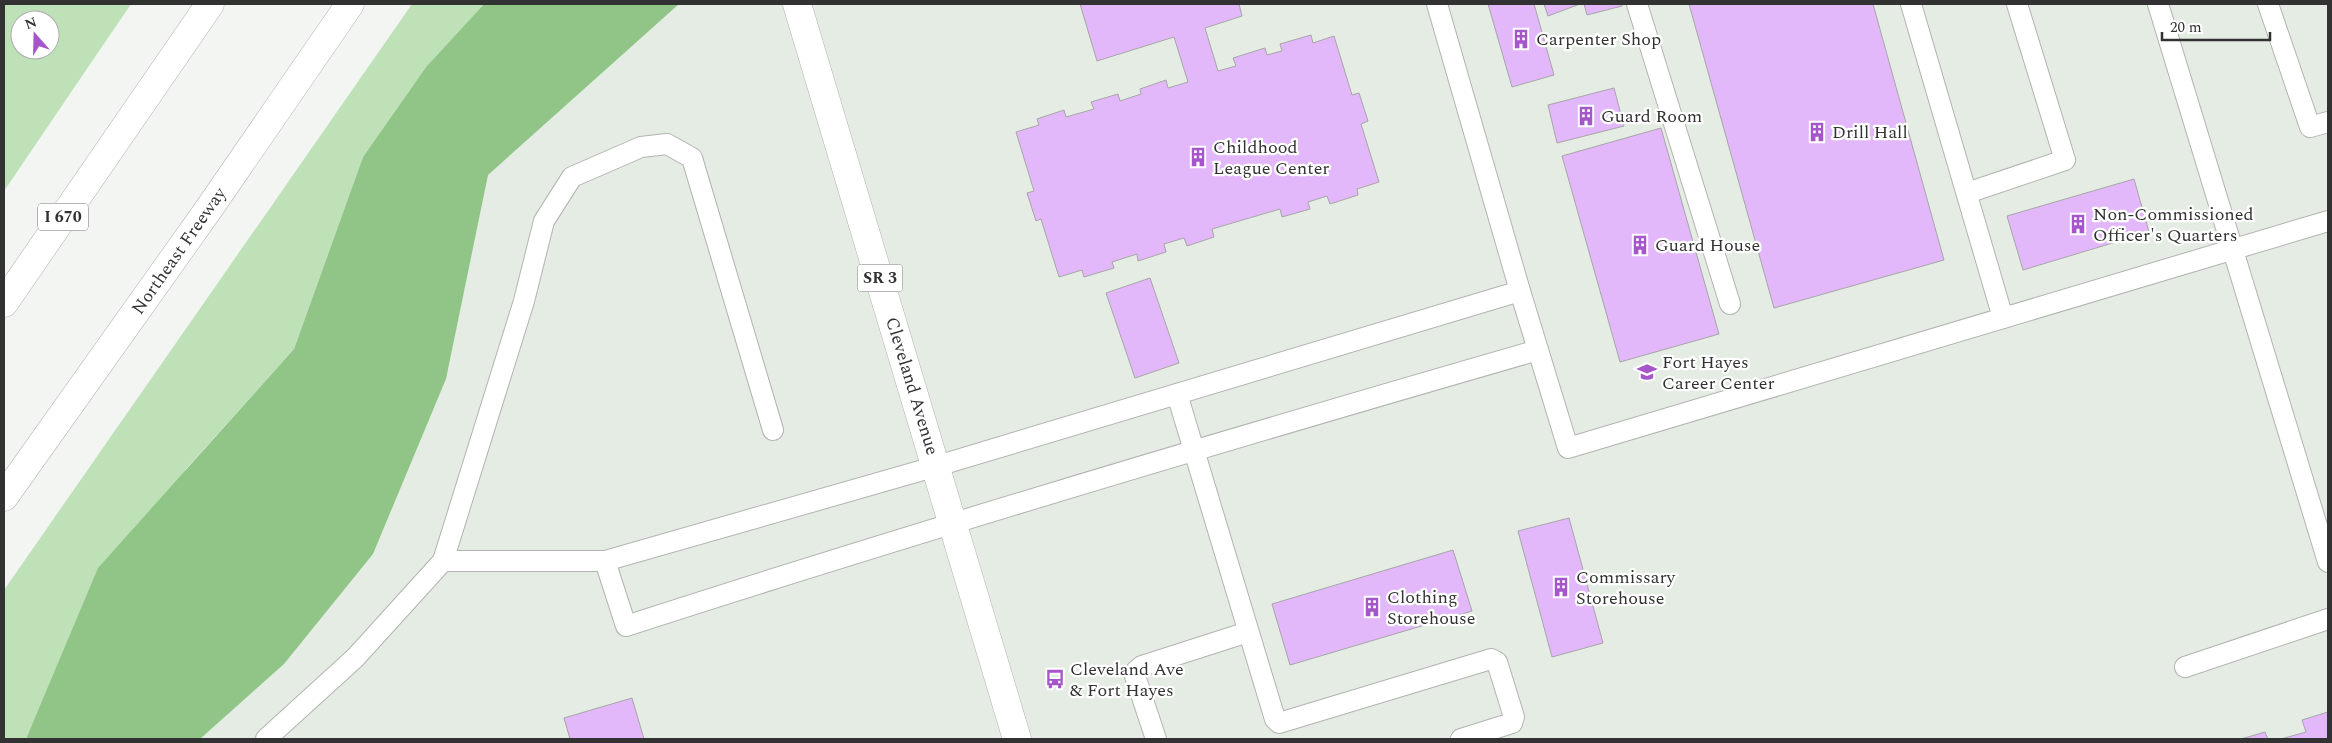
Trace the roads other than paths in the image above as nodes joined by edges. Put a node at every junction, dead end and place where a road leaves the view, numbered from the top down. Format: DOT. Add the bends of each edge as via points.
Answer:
graph roads {
  1 [pos="210,4"];
  2 [pos="350,4"];
  3 [pos="797,4"];
  4 [pos="1437,4"];
  5 [pos="1637,4"];
  6 [pos="1910,4"];
  7 [pos="2017,4"];
  8 [pos="2158,4"];
  9 [pos="2268,4"];
  10 [pos="2328,122"];
  11 [pos="1967,193"];
  12 [pos="2328,221"];
  13 [pos="2234,249"];
  14 [pos="1520,291"];
  15 [pos="4,303"];
  16 [pos="1730,304"];
  17 [pos="2003,318"];
  18 [pos="1538,350"];
  19 [pos="1177,394"];
  20 [pos="773,430"];
  21 [pos="1193,449"];
  22 [pos="936,466"];
  23 [pos="4,496"];
  24 [pos="953,522"];
  25 [pos="442,561"];
  26 [pos="606,561"];
  27 [pos="2328,562"];
  28 [pos="2328,619"];
  29 [pos="1248,632"];
  30 [pos="2185,667"];
  31 [pos="1281,731"];
  32 [pos="266,739"];
  33 [pos="1017,739"];
  34 [pos="1156,739"];
  35 [pos="1461,739"];
  1 -- 15 [label="main road, I 670"];
  2 -- 23 [label="main road, Northeast Freeway"];
  3 -- 22 [label="main road, Cleveland Avenue / SR 3"];
  4 -- 14 [label="lane"];
  5 -- 16 [label="lane"];
  6 -- 11 [label="lane"];
  7 -- 11 [label="lane" via="2065,160"];
  8 -- 13 [label="lane"];
  9 -- 10 [label="lane" via="2310,127"];
  11 -- 17 [label="lane"];
  12 -- 13 [label="lane"];
  13 -- 17 [label="lane"];
  13 -- 27 [label="lane"];
  14 -- 18 [label="lane"];
  14 -- 19 [label="lane"];
  17 -- 18 [label="lane" via="1568,448"];
  18 -- 21 [label="lane"];
  19 -- 21 [label="lane"];
  19 -- 22 [label="lane"];
  20 -- 25 [label="lane" via="692,158 667,144 641,148 572,177 544,221 524,301"];
  21 -- 24 [label="lane"];
  21 -- 29 [label="lane"];
  22 -- 24 [label="main road, Cleveland Avenue / SR 3"];
  22 -- 26 [label="lane"];
  24 -- 26 [label="lane" via="626,626"];
  24 -- 33 [label="main road, Cleveland Avenue / SR 3"];
  25 -- 26 [label="lane"];
  25 -- 32 [label="lane" via="355,658"];
  28 -- 30 [label="lane"];
  29 -- 31 [label="lane" via="1274,719"];
  29 -- 34 [label="lane" via="1136,670 1135,676"];
  31 -- 35 [label="lane" via="1491,659 1498,662 1514,717 1512,723"];
}
